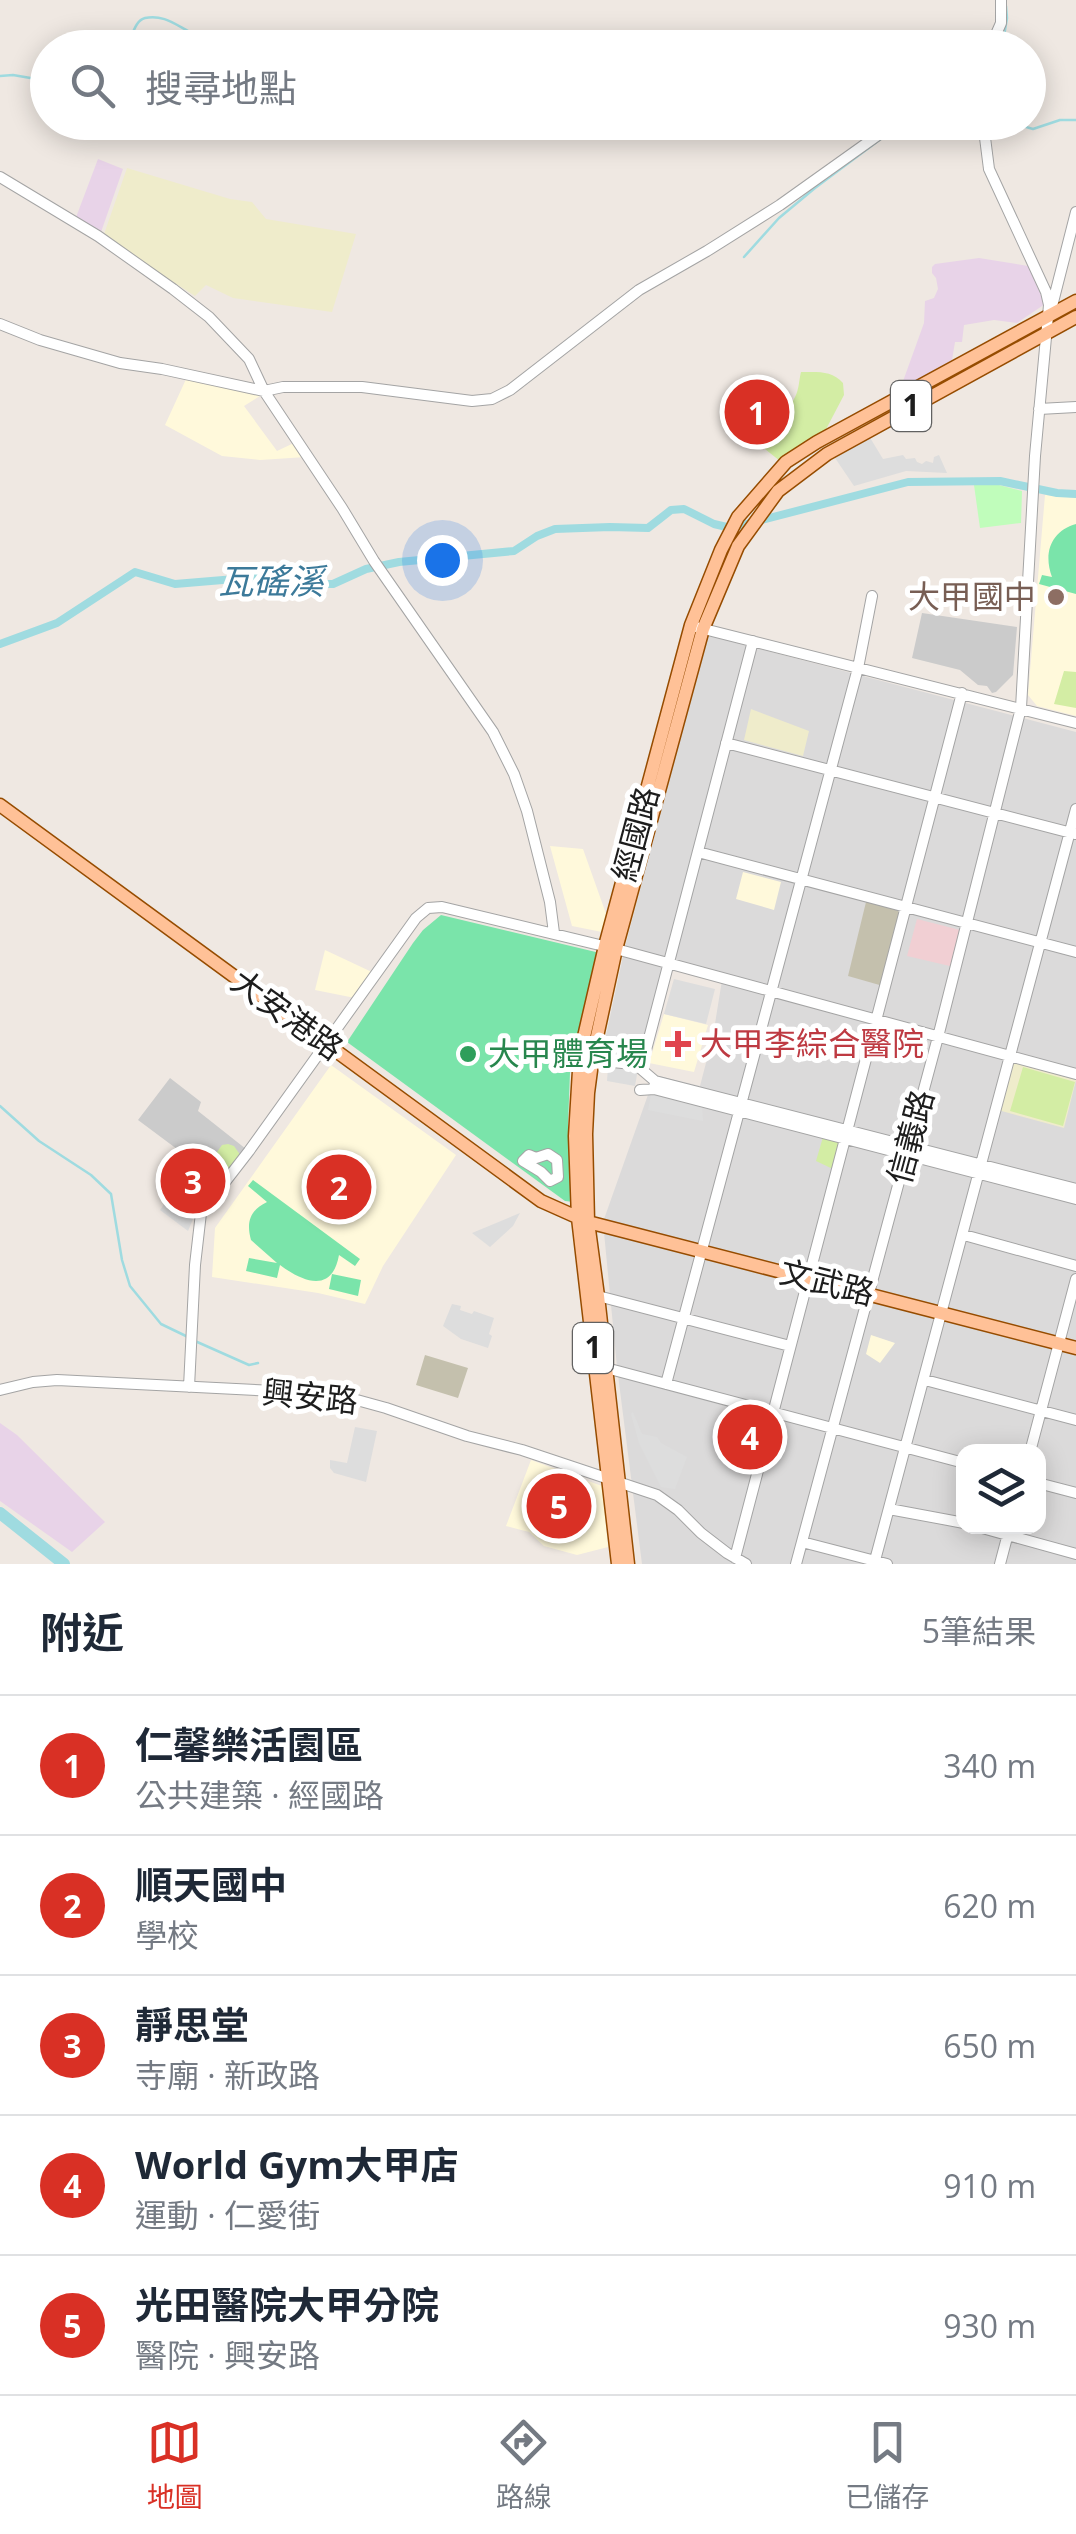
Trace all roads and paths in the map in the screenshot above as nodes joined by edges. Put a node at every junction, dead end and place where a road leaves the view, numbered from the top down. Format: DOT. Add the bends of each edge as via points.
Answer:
graph roads {
  1 [pos="1000,0"];
  2 [pos="998,30"];
  3 [pos="870,140"];
  4 [pos="985,140"];
  5 [pos="0,177"];
  6 [pos="1076,212"];
  7 [pos="1076,300"];
  8 [pos="1049,316"];
  9 [pos="1076,317"];
  10 [pos="0,324"];
  11 [pos="1045,334"];
  12 [pos="264,391"];
  13 [pos="1076,406"];
  14 [pos="1039,409"];
  15 [pos="872,596"];
  16 [pos="697,627"];
  17 [pos="753,642"];
  18 [pos="858,668"];
  19 [pos="962,694"];
  20 [pos="1022,708"];
  21 [pos="1076,723"];
  22 [pos="726,743"];
  23 [pos="831,770"];
  24 [pos="934,798"];
  25 [pos="0,805"];
  26 [pos="1076,809"];
  27 [pos="995,814"];
  28 [pos="1073,834"];
  29 [pos="698,852"];
  30 [pos="802,880"];
  31 [pos="906,907"];
  32 [pos="967,923"];
  33 [pos="554,933"];
  34 [pos="1041,942"];
  35 [pos="611,948"];
  36 [pos="1076,952"];
  37 [pos="668,965"];
  38 [pos="772,991"];
  39 [pos="876,1020"];
  40 [pos="938,1037"];
  41 [pos="327,1042"];
  42 [pos="1011,1057"];
  43 [pos="592,1060"];
  44 [pos="607,1066"];
  45 [pos="642,1068"];
  46 [pos="1076,1074"];
  47 [pos="655,1085"];
  48 [pos="640,1090"];
  49 [pos="741,1107"];
  50 [pos="846,1134"];
  51 [pos="908,1151"];
  52 [pos="529,1162"];
  53 [pos="981,1170"];
  54 [pos="512,1179"];
  55 [pos="1076,1190"];
  56 [pos="1076,1200"];
  57 [pos="583,1220"];
  58 [pos="964,1235"];
  59 [pos="702,1251"];
  60 [pos="1076,1266"];
  61 [pos="808,1278"];
  62 [pos="1076,1279"];
  63 [pos="870,1294"];
  64 [pos="598,1296"];
  65 [pos="942,1314"];
  66 [pos="684,1317"];
  67 [pos="1059,1343"];
  68 [pos="790,1346"];
  69 [pos="1076,1348"];
  70 [pos="601,1369"];
  71 [pos="925,1380"];
  72 [pos="666,1384"];
  73 [pos="189,1388"];
  74 [pos="0,1390"];
  75 [pos="1041,1411"];
  76 [pos="773,1412"];
  77 [pos="1076,1420"];
  78 [pos="833,1428"];
  79 [pos="1032,1444"];
  80 [pos="906,1448"];
  81 [pos="956,1461"];
  82 [pos="614,1480"];
  83 [pos="1046,1485"];
  84 [pos="1076,1493"];
  85 [pos="890,1509"];
  86 [pos="956,1521"];
  87 [pos="1008,1534"];
  88 [pos="1018,1534"];
  89 [pos="802,1542"];
  90 [pos="1076,1554"];
  91 [pos="728,1558"];
  92 [pos="879,1563"];
  93 [pos="618,1564"];
  94 [pos="628,1564"];
  95 [pos="746,1564"];
  96 [pos="796,1564"];
  97 [pos="1000,1564"];
  1 -- 2 [label="street"];
  3 -- 12 [label="street" via="780,205 639,290 492,400 362,387"];
  4 -- 8 [label="street" via="989,170 1046,292"];
  5 -- 12 [label="street" via="98,236 209,317 249,359"];
  6 -- 8 [label="street, 信義路"];
  7 -- 8 [label="main road, 經國路 / 1"];
  8 -- 11 [label="street, 信義路"];
  8 -- 16 [label="main road, 經國路 / 1" via="786,462 730,532"];
  9 -- 11 [label="main road, 經國路 / 1"];
  10 -- 12 [label="street" via="120,363"];
  11 -- 14 [label="street, 信義路"];
  11 -- 16 [label="main road, 經國路 / 1" via="827,454 778,491 750,527"];
  12 -- 33 [label="street" via="493,732 528,811"];
  13 -- 14 [label="street"];
  14 -- 20 [label="street, 信義路"];
  15 -- 18 [label="street"];
  16 -- 17 [label="street"];
  16 -- 35 [label="main road, 經國路 / 1"];
  17 -- 18 [label="street"];
  17 -- 22 [label="street"];
  18 -- 19 [label="street"];
  18 -- 23 [label="street"];
  19 -- 20 [label="street"];
  19 -- 24 [label="street"];
  20 -- 21 [label="street"];
  20 -- 27 [label="street, 信義路"];
  22 -- 23 [label="street"];
  22 -- 29 [label="street"];
  23 -- 24 [label="street"];
  23 -- 30 [label="street"];
  24 -- 27 [label="street"];
  24 -- 31 [label="street"];
  25 -- 41 [label="main road, 大安港路"];
  26 -- 28 [label="street"];
  27 -- 28 [label="street"];
  27 -- 32 [label="street, 信義路"];
  28 -- 34 [label="street"];
  29 -- 30 [label="street"];
  29 -- 37 [label="street"];
  30 -- 31 [label="street"];
  30 -- 38 [label="street"];
  31 -- 32 [label="street"];
  31 -- 39 [label="street"];
  32 -- 34 [label="street"];
  32 -- 40 [label="street, 信義路"];
  33 -- 35 [label="street"];
  33 -- 41 [label="street" via="428,908"];
  34 -- 36 [label="street"];
  34 -- 42 [label="street"];
  35 -- 37 [label="street"];
  35 -- 43 [label="main road, 經國路 / 1"];
  35 -- 57 [label="main road, 經國路 / 1" via="580,1054"];
  37 -- 38 [label="street"];
  37 -- 45 [label="street"];
  38 -- 39 [label="street"];
  38 -- 49 [label="street"];
  39 -- 40 [label="street"];
  39 -- 50 [label="street"];
  40 -- 42 [label="street"];
  40 -- 51 [label="street, 信義路"];
  41 -- 54 [label="main road, 大安港路"];
  41 -- 73 [label="street" via="201,1213"];
  42 -- 46 [label="street"];
  42 -- 53 [label="street"];
  43 -- 45 [label="street"];
  43 -- 57 [label="main road, 經國路 / 1"];
  44 -- 45 [label="street"];
  45 -- 47 [label="street"];
  47 -- 48 [label="street"];
  47 -- 49 [label="street"];
  49 -- 50 [label="street"];
  49 -- 59 [label="street"];
  50 -- 51 [label="street"];
  50 -- 61 [label="street"];
  51 -- 53 [label="street"];
  51 -- 63 [label="street, 信義路"];
  52 -- 54 [label="street"];
  53 -- 55 [label="street"];
  53 -- 56 [label="street"];
  53 -- 58 [label="street"];
  54 -- 57 [label="main road, 大安港路"];
  57 -- 59 [label="main road, 文武路"];
  57 -- 64 [label="main road, 經國路 / 1"];
  57 -- 70 [label="main road, 經國路 / 1"];
  58 -- 60 [label="street"];
  58 -- 65 [label="street"];
  59 -- 61 [label="main road, 文武路"];
  59 -- 66 [label="street"];
  61 -- 63 [label="main road, 文武路"];
  61 -- 68 [label="street"];
  62 -- 67 [label="street"];
  63 -- 65 [label="main road, 文武路"];
  63 -- 78 [label="street, 信義路"];
  64 -- 66 [label="street"];
  64 -- 70 [label="main road, 經國路 / 1"];
  65 -- 67 [label="main road, 文武路"];
  65 -- 71 [label="street"];
  66 -- 68 [label="street"];
  66 -- 72 [label="street"];
  67 -- 69 [label="main road, 文武路"];
  67 -- 75 [label="street"];
  68 -- 76 [label="street"];
  70 -- 72 [label="street"];
  70 -- 82 [label="main road, 經國路 / 1"];
  71 -- 75 [label="street"];
  71 -- 80 [label="street"];
  72 -- 76 [label="street"];
  73 -- 74 [label="street, 興安路" via="58,1380"];
  73 -- 82 [label="street, 興安路" via="335,1394"];
  75 -- 77 [label="street"];
  75 -- 79 [label="street"];
  76 -- 78 [label="street"];
  76 -- 91 [label="street"];
  78 -- 80 [label="street"];
  78 -- 89 [label="street, 信義路"];
  80 -- 81 [label="street"];
  80 -- 85 [label="street"];
  82 -- 91 [label="street, 興安路" via="678,1510"];
  82 -- 93 [label="main road, 經國路 / 1"];
  82 -- 94 [label="main road, 經國路 / 1"];
  83 -- 84 [label="street"];
  85 -- 86 [label="street"];
  85 -- 92 [label="street"];
  87 -- 97 [label="street"];
  88 -- 90 [label="street"];
  89 -- 92 [label="street"];
  89 -- 96 [label="street, 信義路"];
  91 -- 95 [label="street, 興安路"];
}
